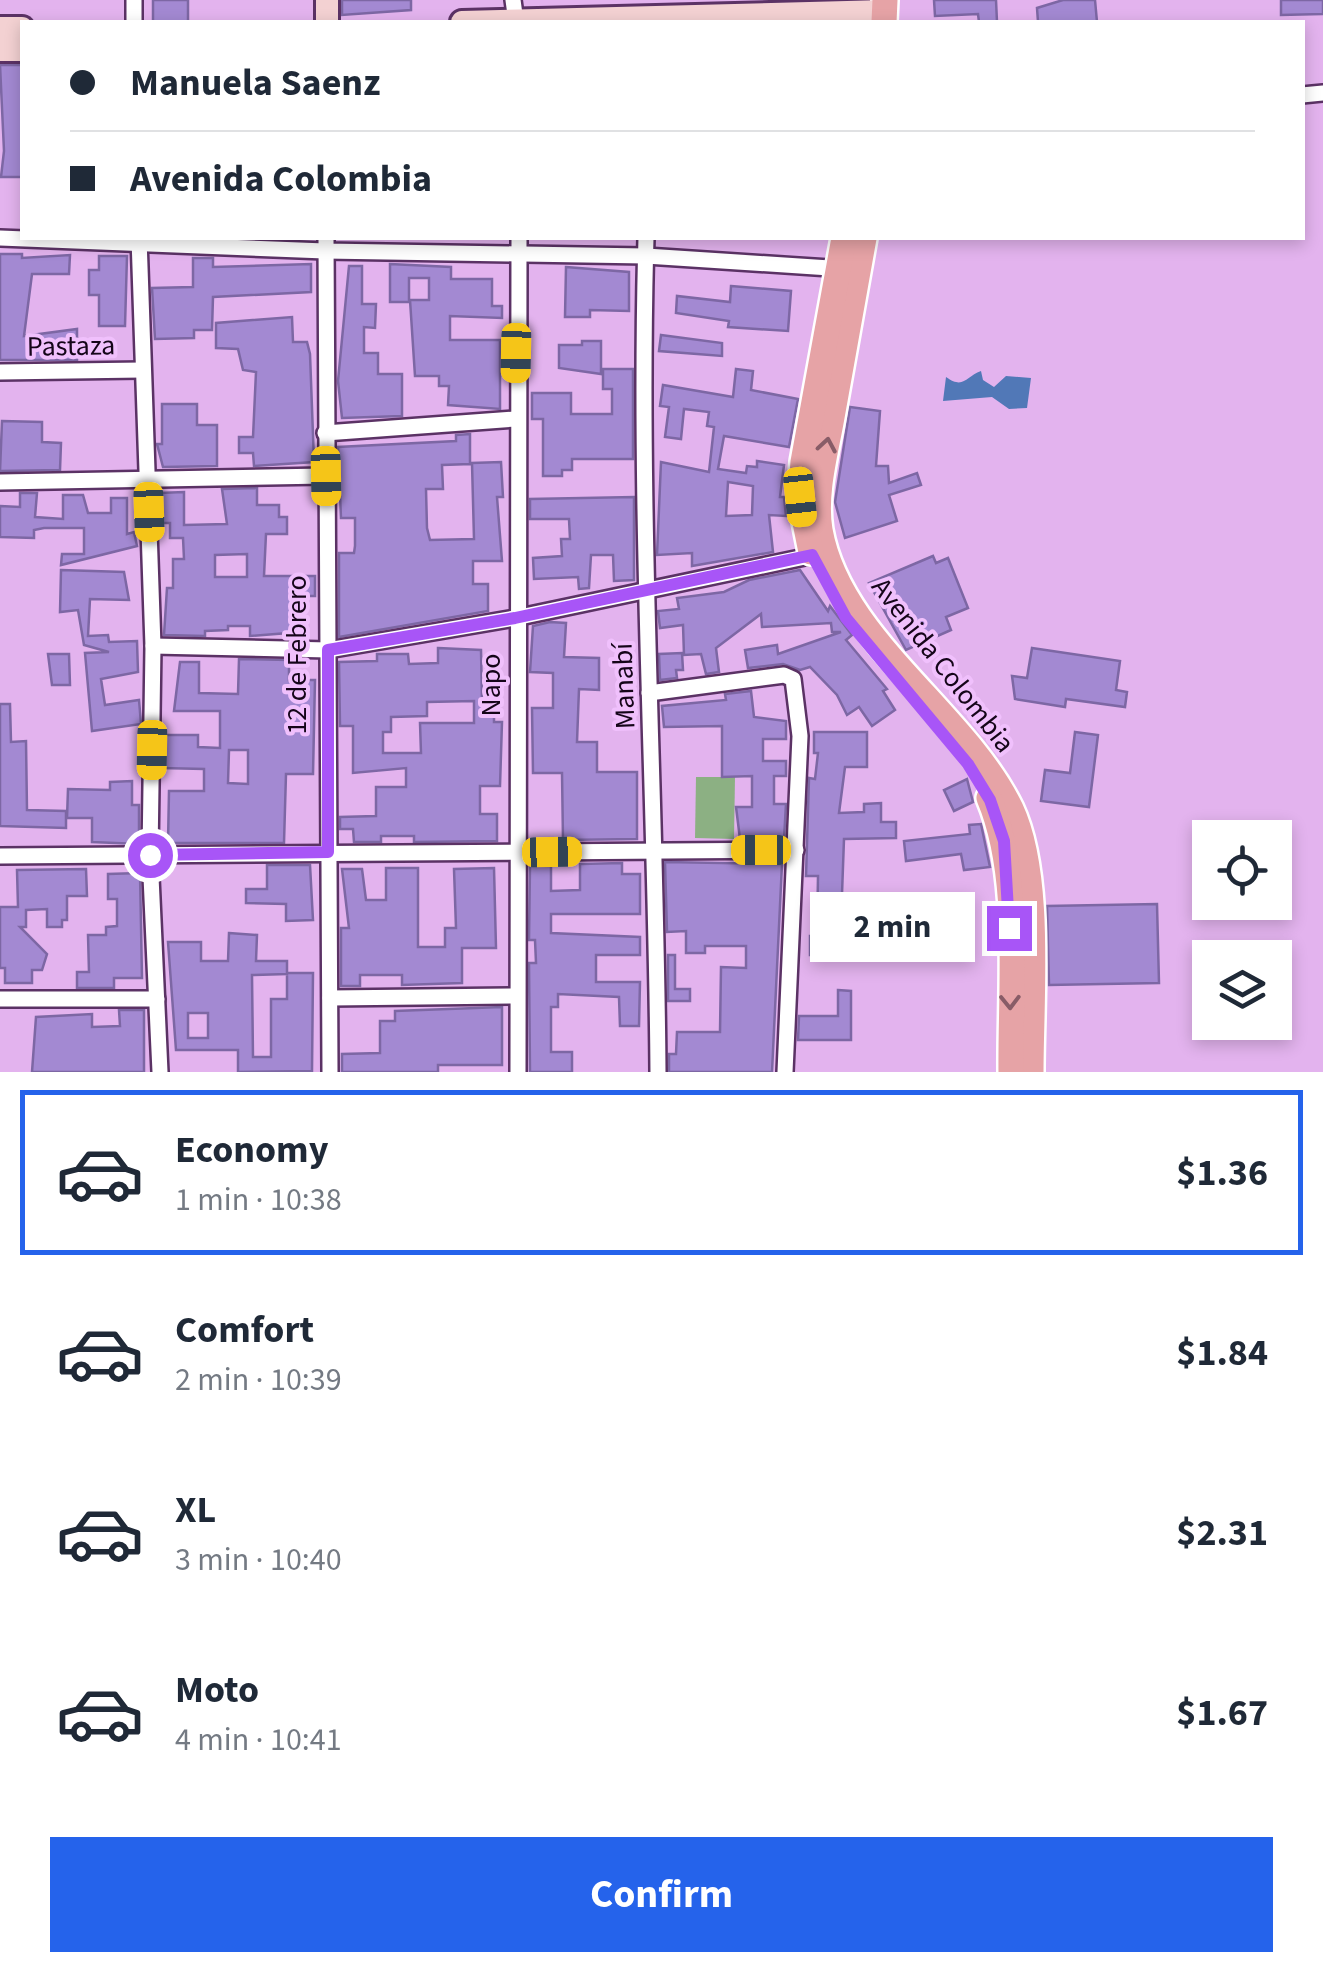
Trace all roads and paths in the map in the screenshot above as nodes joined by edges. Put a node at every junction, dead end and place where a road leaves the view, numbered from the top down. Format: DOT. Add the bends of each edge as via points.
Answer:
graph roads {
  1 [pos="885,11"];
  2 [pos="647,13"];
  3 [pos="545,20"];
  4 [pos="139,240"];
  5 [pos="646,240"];
  6 [pos="844,240"];
  7 [pos="863,240"];
  8 [pos="326,244"];
  9 [pos="518,246"];
  10 [pos="646,256"];
  11 [pos="848,270"];
  12 [pos="142,370"];
  13 [pos="0,372"];
  14 [pos="515,420"];
  15 [pos="325,433"];
  16 [pos="326,476"];
  17 [pos="148,479"];
  18 [pos="0,482"];
  19 [pos="819,554"];
  20 [pos="646,589"];
  21 [pos="515,618"];
  22 [pos="153,646"];
  23 [pos="328,650"];
  24 [pos="649,693"];
  25 [pos="656,849"];
  26 [pos="796,850"];
  27 [pos="328,852"];
  28 [pos="516,852"];
  29 [pos="150,855"];
  30 [pos="0,856"];
  31 [pos="517,996"];
  32 [pos="330,998"];
  33 [pos="0,999"];
  34 [pos="156,999"];
  35 [pos="160,1072"];
  36 [pos="330,1072"];
  37 [pos="518,1072"];
  38 [pos="658,1072"];
  39 [pos="785,1072"];
  40 [pos="1010,1072"];
  41 [pos="1031,1072"];
  1 -- 2 [label="main road"];
  2 -- 3 [label="main road"];
  4 -- 8 [label="street"];
  4 -- 12 [label="street"];
  5 -- 10 [label="street, Manabí"];
  6 -- 11 [label="main road, Avenida Colombia"];
  7 -- 11 [label="main road, Avenida Colombia"];
  8 -- 9 [label="street"];
  8 -- 15 [label="street, 12 de Febrero"];
  9 -- 10 [label="street"];
  9 -- 14 [label="street, Napo"];
  10 -- 11 [label="street"];
  10 -- 20 [label="street, Manabí"];
  11 -- 19 [label="main road, Avenida Colombia" via="820,485"];
  12 -- 13 [label="street, Pastaza"];
  12 -- 17 [label="street"];
  14 -- 15 [label="street"];
  14 -- 21 [label="street, Napo"];
  15 -- 16 [label="street, 12 de Febrero"];
  16 -- 17 [label="street"];
  16 -- 23 [label="street, 12 de Febrero"];
  17 -- 18 [label="street"];
  17 -- 22 [label="street"];
  19 -- 20 [label="street"];
  19 -- 40 [label="main road, Avenida Colombia, one-way" via="846,618 968,764 990,800 1004,841 1008,892"];
  19 -- 41 [label="main road, Avenida Colombia" via="1012,810 1028,873"];
  20 -- 21 [label="street"];
  20 -- 24 [label="street, Manabí"];
  21 -- 23 [label="street"];
  21 -- 28 [label="street, Napo"];
  22 -- 23 [label="street"];
  22 -- 29 [label="street"];
  23 -- 27 [label="street, 12 de Febrero"];
  24 -- 25 [label="street, Manabí"];
  24 -- 26 [label="street" via="790,676 800,736"];
  25 -- 26 [label="street"];
  25 -- 28 [label="street"];
  25 -- 38 [label="street, Manabí"];
  26 -- 39 [label="street"];
  27 -- 28 [label="street"];
  27 -- 29 [label="street"];
  27 -- 32 [label="street, 12 de Febrero"];
  28 -- 31 [label="street, Napo"];
  29 -- 30 [label="street"];
  29 -- 34 [label="street"];
  31 -- 32 [label="street"];
  31 -- 37 [label="street, Napo"];
  32 -- 36 [label="street, 12 de Febrero"];
  33 -- 34 [label="street"];
  34 -- 35 [label="street"];
}
